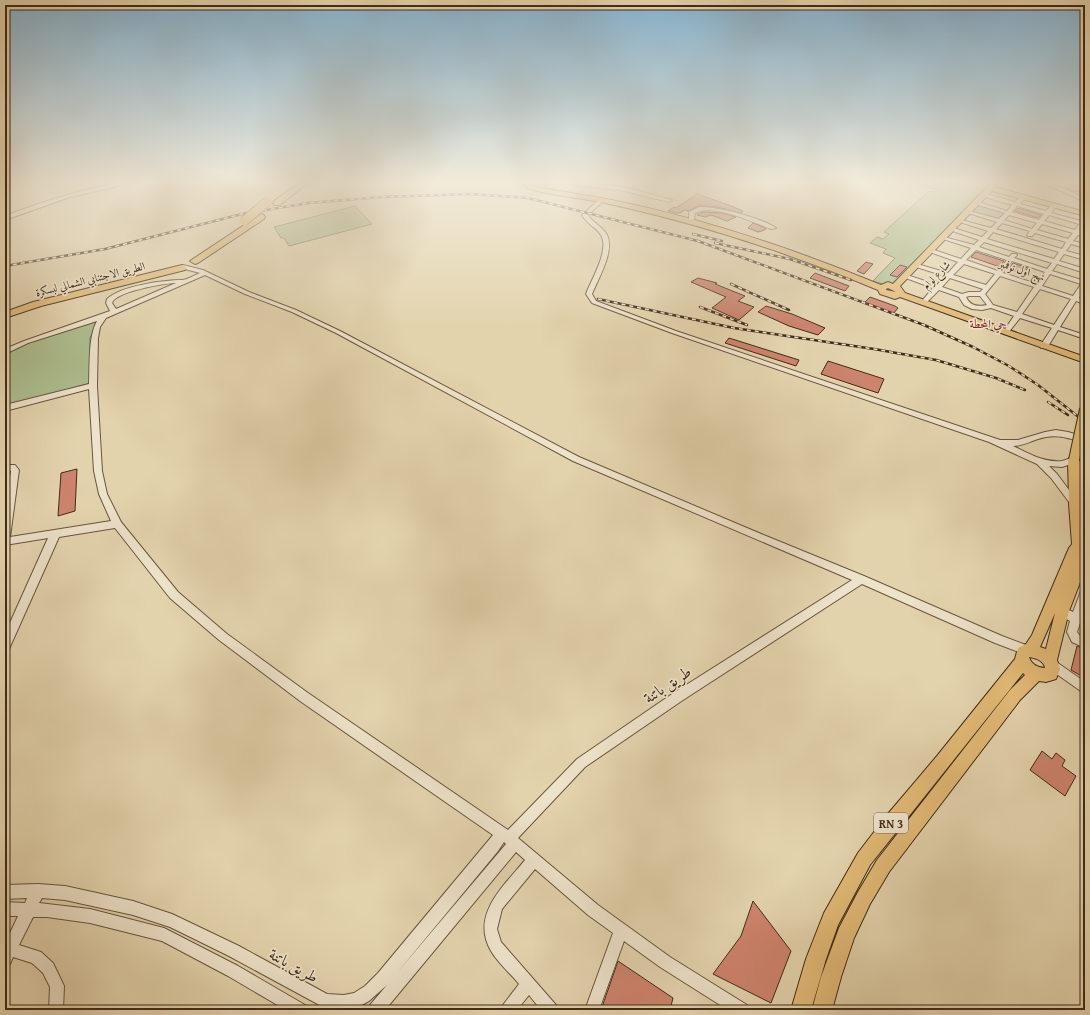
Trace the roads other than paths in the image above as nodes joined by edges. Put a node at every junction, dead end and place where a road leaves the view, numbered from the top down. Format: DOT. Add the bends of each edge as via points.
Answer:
graph roads {
  1 [pos="233,230"];
  2 [pos="242,230"];
  3 [pos="599,230"];
  4 [pos="718,230"];
  5 [pos="948,230"];
  6 [pos="957,230"];
  7 [pos="992,230"];
  8 [pos="993,230"];
  9 [pos="1070,230"];
  10 [pos="1033,231"];
  11 [pos="1076,232"];
  12 [pos="1085,235"];
  13 [pos="942,237"];
  14 [pos="984,239"];
  15 [pos="1026,240"];
  16 [pos="1070,242"];
  17 [pos="1085,246"];
  18 [pos="976,248"];
  19 [pos="929,250"];
  20 [pos="1018,250"];
  21 [pos="1063,252"];
  22 [pos="1085,258"];
  23 [pos="1010,259"];
  24 [pos="1056,261"];
  25 [pos="963,262"];
  26 [pos="915,265"];
  27 [pos="191,267"];
  28 [pos="1085,271"];
  29 [pos="1049,272"];
  30 [pos="998,273"];
  31 [pos="905,276"];
  32 [pos="949,276"];
  33 [pos="185,281"];
  34 [pos="1085,283"];
  35 [pos="1038,286"];
  36 [pos="938,287"];
  37 [pos="987,288"];
  38 [pos="897,291"];
  39 [pos="982,294"];
  40 [pos="962,296"];
  41 [pos="1075,298"];
  42 [pos="1085,302"];
  43 [pos="923,303"];
  44 [pos="991,306"];
  45 [pos="972,307"];
  46 [pos="5,311"];
  47 [pos="114,312"];
  48 [pos="5,315"];
  49 [pos="1016,315"];
  50 [pos="103,317"];
  51 [pos="963,317"];
  52 [pos="1056,328"];
  53 [pos="1006,332"];
  54 [pos="1085,337"];
  55 [pos="1044,346"];
  56 [pos="5,352"];
  57 [pos="1085,360"];
  58 [pos="93,386"];
  59 [pos="5,408"];
  60 [pos="1085,409"];
  61 [pos="992,440"];
  62 [pos="1085,440"];
  63 [pos="1026,442"];
  64 [pos="1030,457"];
  65 [pos="1074,460"];
  66 [pos="1040,462"];
  67 [pos="5,468"];
  68 [pos="1078,500"];
  69 [pos="117,524"];
  70 [pos="55,534"];
  71 [pos="5,537"];
  72 [pos="5,541"];
  73 [pos="1080,544"];
  74 [pos="1076,572"];
  75 [pos="861,579"];
  76 [pos="1085,594"];
  77 [pos="1062,611"];
  78 [pos="1076,619"];
  79 [pos="1085,643"];
  80 [pos="5,646"];
  81 [pos="1025,655"];
  82 [pos="1047,668"];
  83 [pos="1085,689"];
  84 [pos="964,734"];
  85 [pos="978,745"];
  86 [pos="509,838"];
  87 [pos="534,860"];
  88 [pos="38,891"];
  89 [pos="5,892"];
  90 [pos="5,909"];
  91 [pos="29,909"];
  92 [pos="621,930"];
  93 [pos="7,954"];
  94 [pos="528,984"];
  95 [pos="56,1010"];
  96 [pos="300,1010"];
  97 [pos="375,1010"];
  98 [pos="508,1010"];
  99 [pos="551,1010"];
  100 [pos="592,1010"];
  101 [pos="742,1010"];
  102 [pos="801,1010"];
  103 [pos="822,1010"];
  1 -- 27 [label="highway, bridge" via="214,244 184,257 192,258"];
  2 -- 27 [label="highway"];
  3 -- 61 [label="street" via="604,235 606,243 604,256 589,294 594,302 674,332"];
  4 -- 38 [label="main road" via="766,245 881,288 888,285"];
  5 -- 13 [label="main road"];
  6 -- 14 [label="street"];
  7 -- 14 [label="street, شارع لوام"];
  8 -- 15 [label="street"];
  9 -- 11 [label="street"];
  10 -- 15 [label="street"];
  10 -- 16 [label="street"];
  11 -- 12 [label="street"];
  11 -- 16 [label="street"];
  13 -- 18 [label="street"];
  13 -- 19 [label="main road"];
  14 -- 18 [label="street, شارع لوام"];
  14 -- 20 [label="street"];
  15 -- 20 [label="street"];
  15 -- 21 [label="street"];
  16 -- 17 [label="street"];
  16 -- 21 [label="street"];
  18 -- 23 [label="street"];
  18 -- 25 [label="street, شارع لوام"];
  19 -- 25 [label="street, نهج اول نوفمبر"];
  19 -- 26 [label="main road"];
  20 -- 23 [label="street"];
  20 -- 24 [label="street"];
  21 -- 22 [label="street"];
  21 -- 24 [label="street"];
  23 -- 29 [label="street"];
  23 -- 30 [label="street"];
  24 -- 28 [label="street"];
  24 -- 29 [label="street"];
  25 -- 30 [label="street, نهج اول نوفمبر"];
  25 -- 32 [label="street, شارع لوام"];
  26 -- 31 [label="main road"];
  26 -- 32 [label="street"];
  27 -- 33 [label="street"];
  27 -- 46 [label="highway, الطريق الاجتنابي الشمالي لبسكرة" via="39,299"];
  27 -- 48 [label="highway, الطريق الاجتنابي الشمالي لبسكرة" via="37,304"];
  27 -- 75 [label="street" via="370,347 576,458"];
  29 -- 34 [label="street"];
  29 -- 35 [label="street"];
  30 -- 35 [label="street, نهج اول نوفمبر"];
  30 -- 37 [label="street"];
  31 -- 36 [label="street"];
  31 -- 38 [label="main road"];
  32 -- 36 [label="street, شارع لوام"];
  32 -- 37 [label="street"];
  33 -- 47 [label="street"];
  33 -- 47 [label="street" via="163,281 119,294 109,303"];
  34 -- 41 [label="street"];
  35 -- 41 [label="street, نهج اول نوفمبر"];
  35 -- 49 [label="street"];
  36 -- 40 [label="street"];
  36 -- 43 [label="street, شارع لوام"];
  37 -- 39 [label="street"];
  38 -- 43 [label="main road"];
  39 -- 40 [label="street"];
  39 -- 44 [label="street"];
  40 -- 45 [label="street"];
  41 -- 42 [label="street, نهج اول نوفمبر"];
  41 -- 52 [label="street"];
  43 -- 51 [label="main road"];
  44 -- 45 [label="street"];
  44 -- 49 [label="street"];
  45 -- 51 [label="street"];
  47 -- 50 [label="street"];
  49 -- 52 [label="street"];
  49 -- 53 [label="street"];
  50 -- 56 [label="street" via="26,342"];
  50 -- 58 [label="street" via="97,327 95,338"];
  51 -- 53 [label="main road"];
  52 -- 54 [label="street"];
  52 -- 55 [label="street"];
  53 -- 55 [label="main road"];
  55 -- 57 [label="main road"];
  58 -- 59 [label="street"];
  58 -- 69 [label="street" via="98,471 103,494"];
  60 -- 65 [label="main road, RN 3, bridge"];
  61 -- 63 [label="street" via="1012,444"];
  61 -- 64 [label="street"];
  62 -- 63 [label="street" via="1072,435 1051,434 1040,435"];
  63 -- 64 [label="street" via="1025,447"];
  64 -- 66 [label="street"];
  65 -- 66 [label="street" via="1062,464"];
  65 -- 68 [label="main road, RN 3"];
  66 -- 68 [label="street"];
  67 -- 71 [label="street" via="12,467 15,470"];
  68 -- 73 [label="main road, RN 3"];
  69 -- 70 [label="street"];
  69 -- 86 [label="street" via="174,595 223,638"];
  70 -- 72 [label="street"];
  70 -- 80 [label="street"];
  73 -- 74 [label="main road, RN 3"];
  74 -- 77 [label="main road, RN 3"];
  74 -- 81 [label="main road, RN 3"];
  75 -- 81 [label="street" via="999,640"];
  75 -- 86 [label="street, طريق باتنة" via="679,696 581,763"];
  76 -- 78 [label="street"];
  77 -- 78 [label="street"];
  77 -- 82 [label="main road, RN 3"];
  78 -- 79 [label="street" via="1072,632"];
  81 -- 82 [label="main road" via="1038,652"];
  81 -- 82 [label="main road" via="1028,668"];
  81 -- 84 [label="main road, RN 3"];
  82 -- 83 [label="street"];
  82 -- 85 [label="main road, RN 3" via="1015,695"];
  84 -- 85 [label="main road" via="968,746"];
  84 -- 102 [label="main road, RN 3" via="864,860 831,920"];
  85 -- 103 [label="main road, RN 3" via="884,866 864,898 839,954"];
  86 -- 87 [label="street"];
  86 -- 88 [label="street, طريق باتنة" via="493,846 367,995 347,1003 325,1001 234,951 172,921 101,900"];
  86 -- 97 [label="street, طريق باتنة"];
  87 -- 92 [label="street"];
  87 -- 94 [label="street" via="496,906 490,930 496,946"];
  88 -- 89 [label="street, طريق باتنة"];
  88 -- 91 [label="street"];
  90 -- 91 [label="street"];
  91 -- 93 [label="street"];
  91 -- 96 [label="street" via="90,916 164,935"];
  92 -- 100 [label="street"];
  92 -- 101 [label="street" via="664,962"];
  93 -- 95 [label="street" via="36,957 48,968 57,986"];
  94 -- 98 [label="street"];
  94 -- 99 [label="street"];
}
